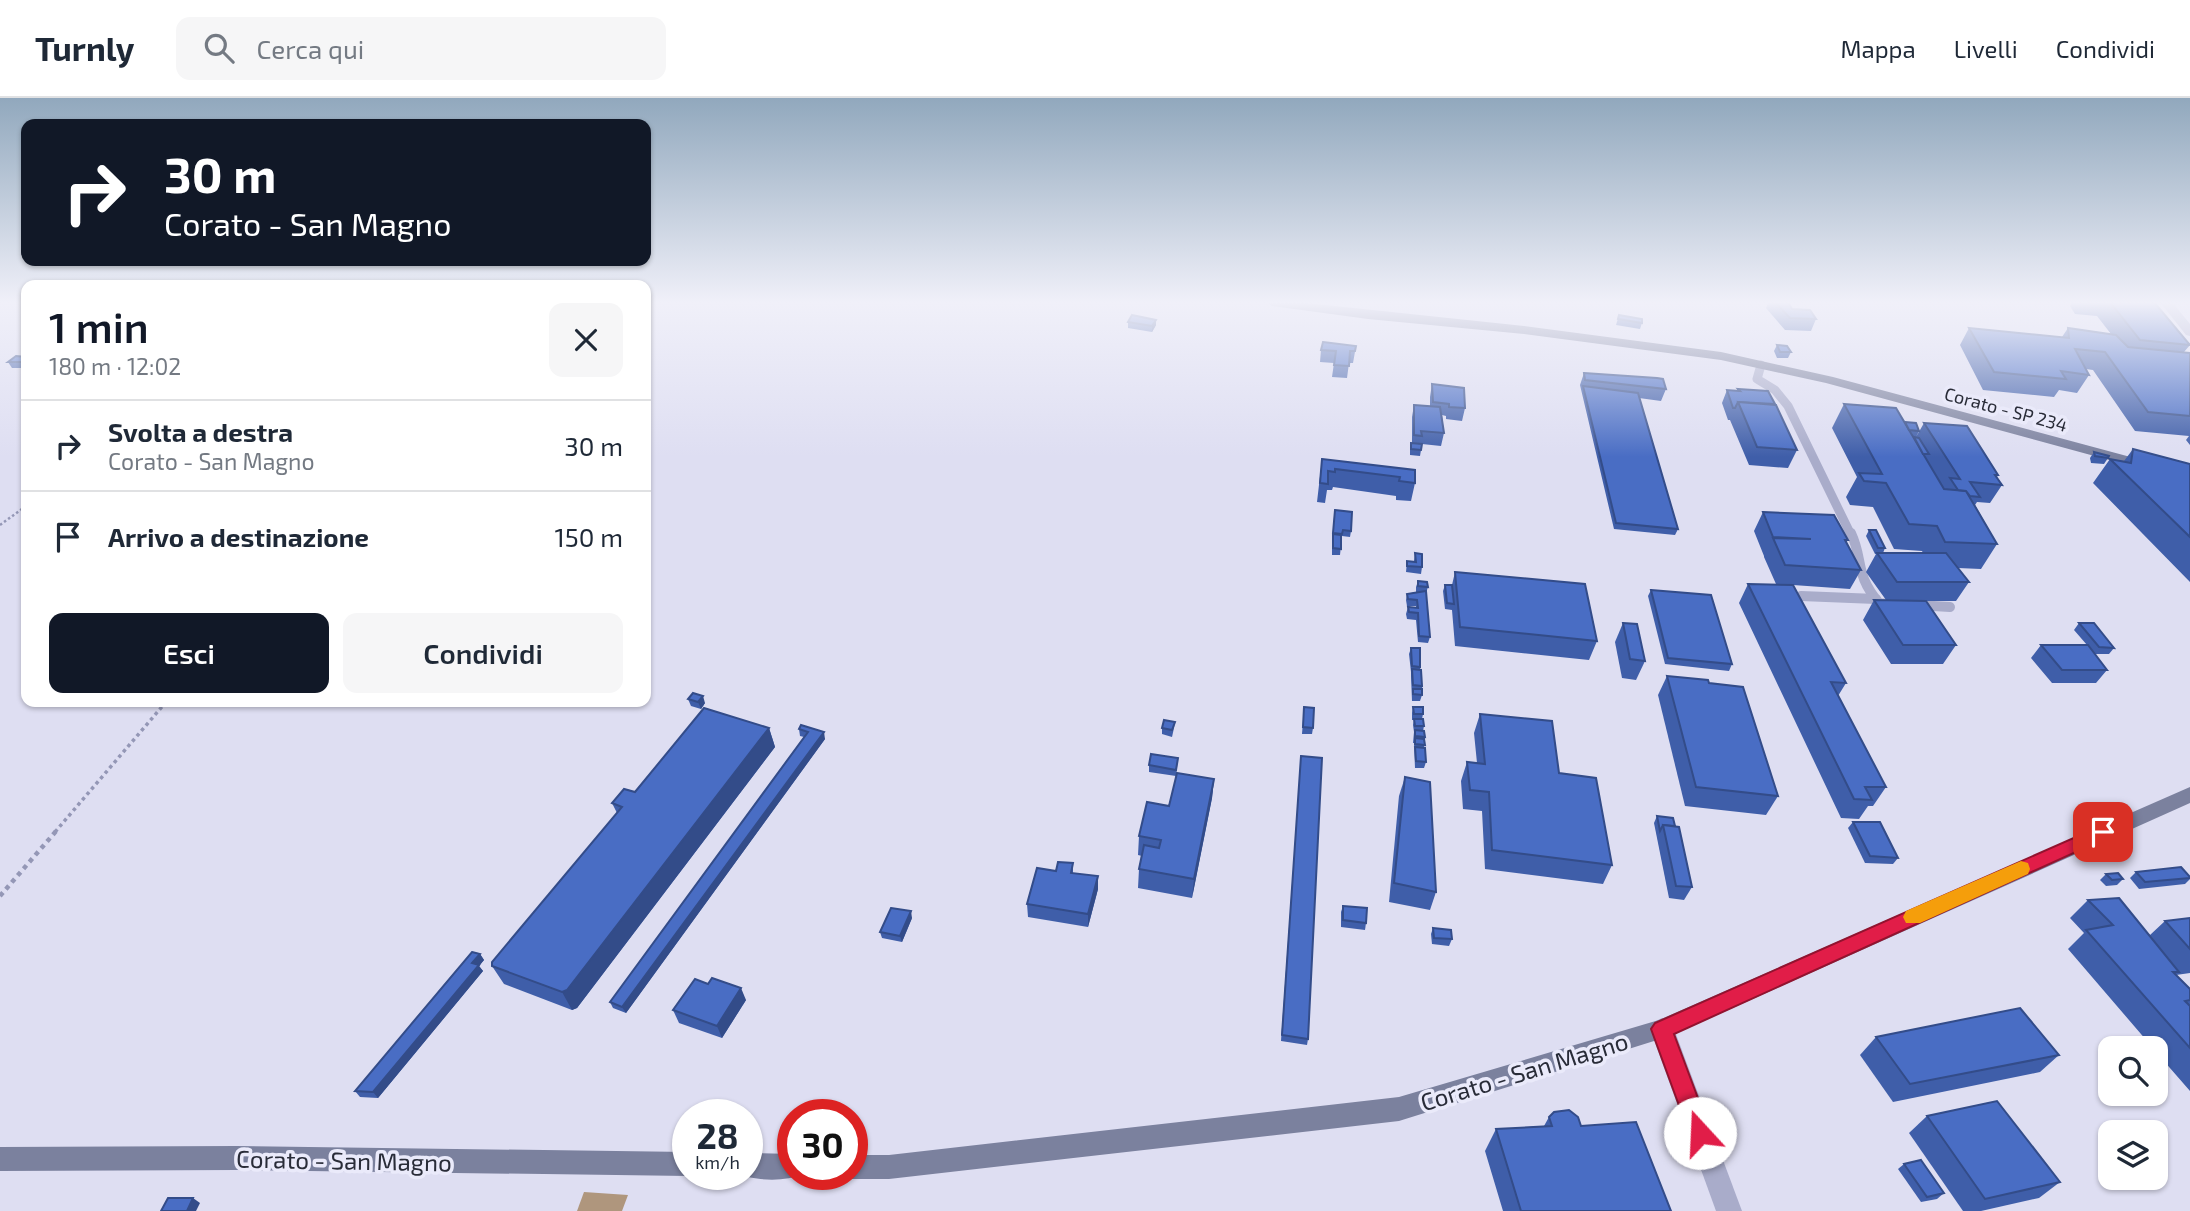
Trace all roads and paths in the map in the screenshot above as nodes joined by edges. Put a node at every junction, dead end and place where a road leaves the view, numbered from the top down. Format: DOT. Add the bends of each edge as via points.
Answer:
graph roads {
  1 [pos="1696,354"];
  2 [pos="1762,365"];
  3 [pos="2190,478"];
  4 [pos="21,510"];
  5 [pos="0,525"];
  6 [pos="1801,596"];
  7 [pos="1875,599"];
  8 [pos="1950,607"];
  9 [pos="162,707"];
  10 [pos="2190,795"];
  11 [pos="0,895"];
  12 [pos="1662,1029"];
  13 [pos="0,1159"];
  14 [pos="672,1164"];
  15 [pos="868,1167"];
  16 [pos="1729,1211"];
  1 -- 2 [label="main road, Corato - SP 234"];
  2 -- 3 [label="main road, Corato - SP 234"];
  2 -- 7 [label="lane" via="1757,379 1775,390 1788,406 1858,548 1860,576"];
  4 -- 5 [label="path"];
  6 -- 7 [label="lane"];
  7 -- 8 [label="lane"];
  9 -- 11 [label="path"];
  10 -- 12 [label="main road, Corato - San Magno"];
  12 -- 15 [label="main road, Corato - San Magno" via="1399,1109"];
  12 -- 16 [label="street"];
  13 -- 14 [label="main road, Corato - San Magno"];
}
